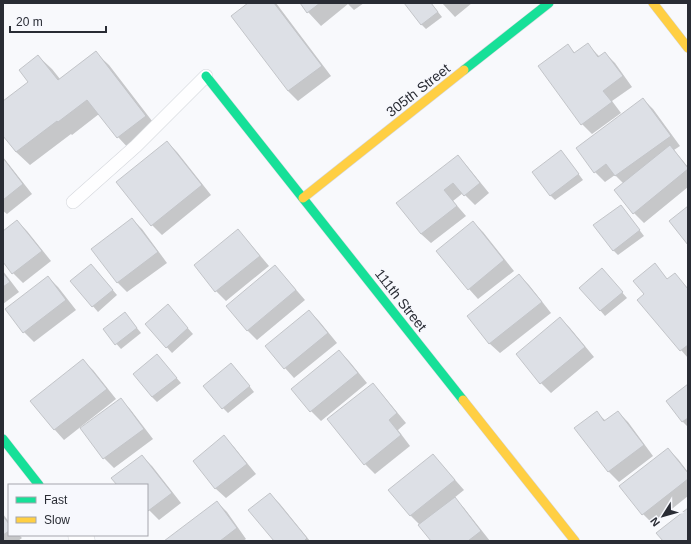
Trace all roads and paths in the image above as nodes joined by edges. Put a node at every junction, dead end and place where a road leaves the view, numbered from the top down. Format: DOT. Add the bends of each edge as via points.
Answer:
graph roads {
  1 [pos="549,3"];
  2 [pos="653,3"];
  3 [pos="688,48"];
  4 [pos="206,76"];
  5 [pos="303,198"];
  6 [pos="73,202"];
  7 [pos="3,439"];
  8 [pos="38,484"];
  9 [pos="575,541"];
  1 -- 5 [label="street, 305th Street"];
  2 -- 3 [label="street"];
  4 -- 5 [label="street, 111th Street"];
  4 -- 6 [label="lane" via="136,146"];
  5 -- 9 [label="street, 111th Street"];
  7 -- 8 [label="street"];
}
